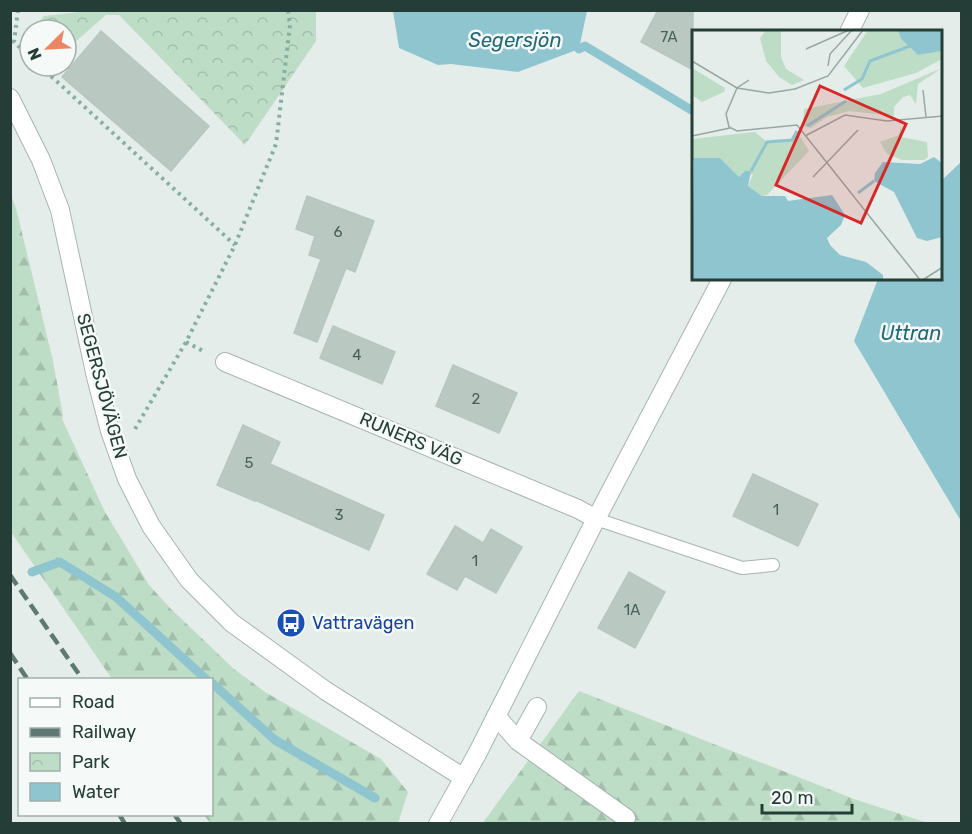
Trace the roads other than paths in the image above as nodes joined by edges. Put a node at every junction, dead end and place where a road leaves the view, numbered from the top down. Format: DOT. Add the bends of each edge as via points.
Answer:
graph roads {
  1 [pos="860,10"];
  2 [pos="850,30"];
  3 [pos="10,98"];
  4 [pos="721,280"];
  5 [pos="225,362"];
  6 [pos="596,519"];
  7 [pos="773,565"];
  8 [pos="537,708"];
  9 [pos="496,716"];
  10 [pos="518,741"];
  11 [pos="464,778"];
  12 [pos="626,818"];
  13 [pos="438,824"];
  1 -- 2 [label="street"];
  3 -- 11 [label="street, SEGERSJÖVÄGEN" via="41,160 60,210 110,431 151,526 189,580 232,623 326,691"];
  4 -- 6 [label="street"];
  5 -- 6 [label="street, RUNERS VÄG"];
  6 -- 7 [label="lane" via="742,568"];
  6 -- 9 [label="street"];
  8 -- 10 [label="street"];
  9 -- 10 [label="street"];
  9 -- 11 [label="street"];
  10 -- 12 [label="street"];
  11 -- 13 [label="street"];
}
